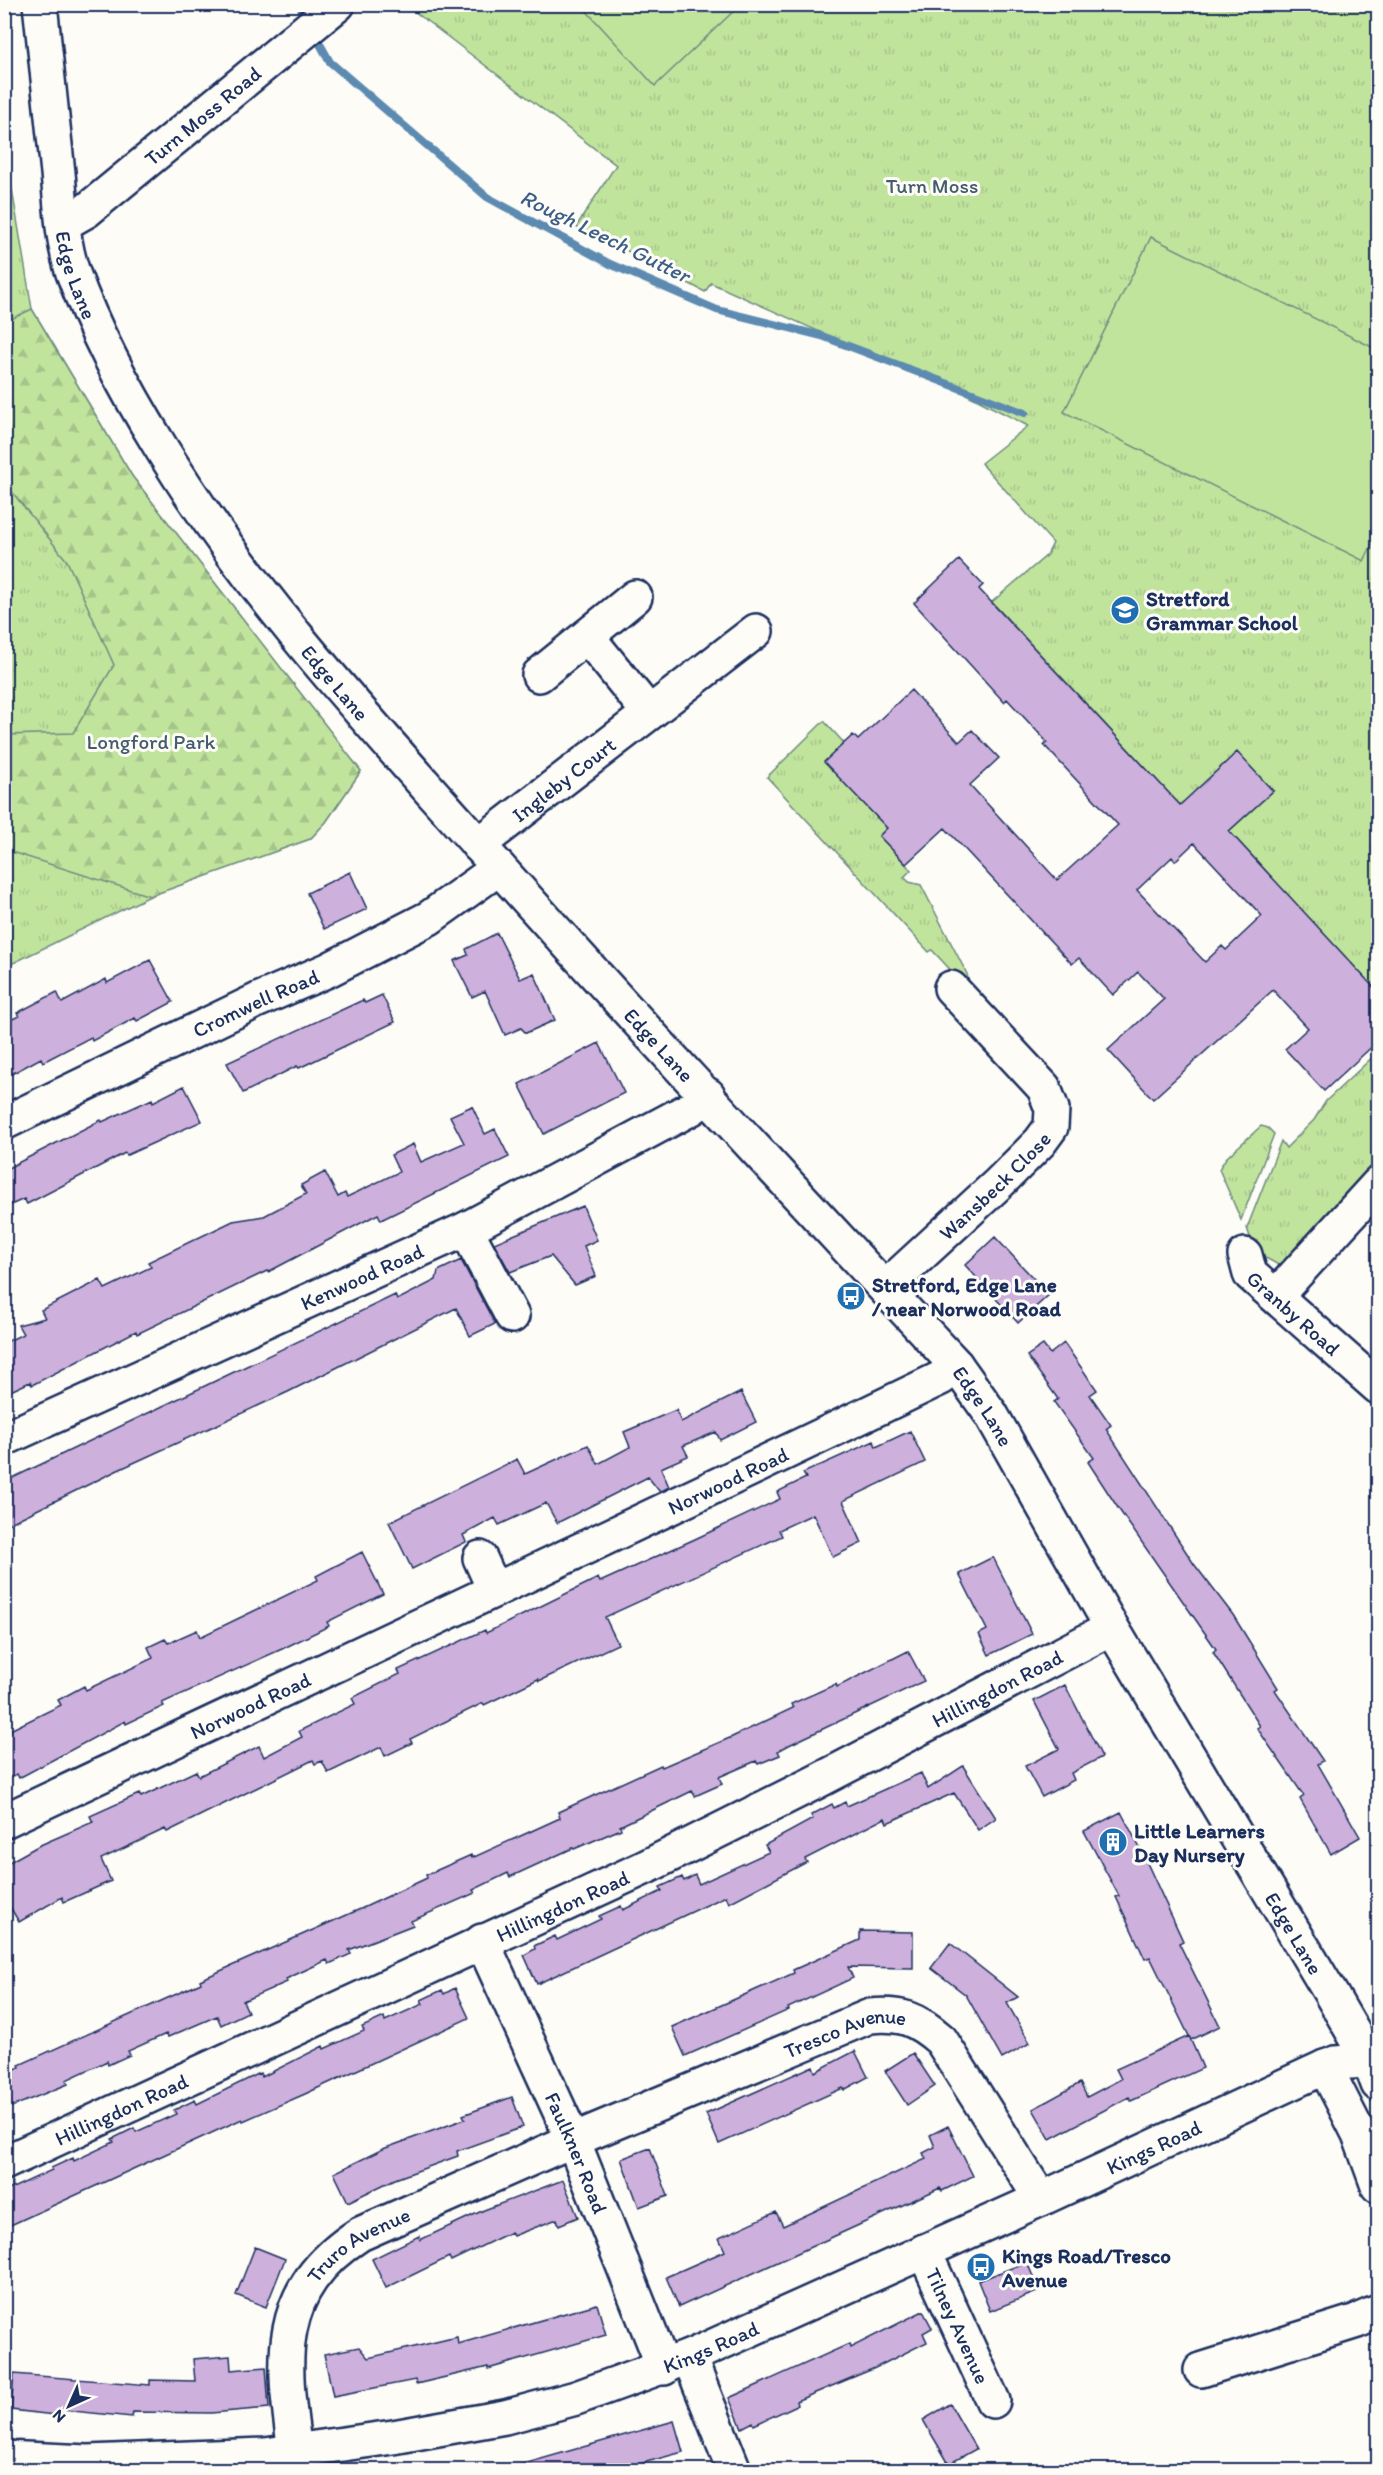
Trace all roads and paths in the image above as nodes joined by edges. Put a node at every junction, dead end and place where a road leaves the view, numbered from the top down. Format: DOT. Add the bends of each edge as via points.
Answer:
graph roads {
  1 [pos="40,4"];
  2 [pos="338,4"];
  3 [pos="63,224"];
  4 [pos="635,597"];
  5 [pos="756,631"];
  6 [pos="586,636"];
  7 [pos="539,675"];
  8 [pos="649,713"];
  9 [pos="489,856"];
  10 [pos="951,988"];
  11 [pos="708,1095"];
  12 [pos="4,1122"];
  13 [pos="1378,1184"];
  14 [pos="466,1229"];
  15 [pos="1245,1255"];
  16 [pos="885,1288"];
  17 [pos="1276,1296"];
  18 [pos="512,1316"];
  19 [pos="956,1365"];
  20 [pos="1378,1387"];
  21 [pos="4,1439"];
  22 [pos="480,1558"];
  23 [pos="494,1589"];
  24 [pos="1112,1628"];
  25 [pos="4,1821"];
  26 [pos="482,1941"];
  27 [pos="1325,2067"];
  28 [pos="1376,2068"];
  29 [pos="573,2140"];
  30 [pos="4,2163"];
  31 [pos="1378,2186"];
  32 [pos="1041,2199"];
  33 [pos="924,2252"];
  34 [pos="1378,2312"];
  35 [pos="676,2362"];
  36 [pos="1201,2370"];
  37 [pos="993,2401"];
  38 [pos="295,2451"];
  39 [pos="4,2458"];
  40 [pos="734,2470"];
  1 -- 3 [label="main road, Edge Lane"];
  2 -- 3 [label="main road, Turn Moss Road" via="86,211"];
  3 -- 9 [label="main road, Edge Lane" via="71,268 111,360 210,525 317,663"];
  4 -- 6 [label="main road"];
  5 -- 8 [label="main road, Ingleby Court"];
  6 -- 7 [label="main road"];
  6 -- 8 [label="main road"];
  8 -- 9 [label="main road, Ingleby Court"];
  9 -- 11 [label="main road, Edge Lane"];
  9 -- 12 [label="main road, Cromwell Road" via="419,923 328,970"];
  10 -- 16 [label="main road, Wansbeck Close" via="1044,1088 1052,1109 1051,1127 998,1184"];
  11 -- 14 [label="main road, Kenwood Road" via="693,1108"];
  11 -- 16 [label="main road, Edge Lane"];
  13 -- 17 [label="main road"];
  14 -- 18 [label="main road"];
  14 -- 21 [label="main road, Kenwood Road"];
  15 -- 17 [label="main road, Granby Road" via="1250,1274"];
  16 -- 19 [label="main road, Edge Lane"];
  17 -- 20 [label="main road, Granby Road"];
  19 -- 23 [label="main road, Norwood Road" via="941,1378 771,1461"];
  19 -- 24 [label="main road, Edge Lane" via="991,1414"];
  22 -- 23 [label="main road"];
  23 -- 25 [label="main road, Norwood Road"];
  24 -- 26 [label="main road, Hillingdon Road" via="646,1867"];
  24 -- 28 [label="main road, Edge Lane"];
  26 -- 29 [label="main road, Faulkner Road"];
  26 -- 30 [label="main road, Hillingdon Road"];
  27 -- 28 [label="main road, Kings Road"];
  27 -- 31 [label="main road" via="1359,2134"];
  27 -- 32 [label="main road, Kings Road"];
  29 -- 32 [label="main road, Tresco Avenue" via="870,2016 889,2014 917,2022 941,2040"];
  29 -- 35 [label="main road, Faulkner Road"];
  29 -- 38 [label="main road, Truro Avenue" via="360,2234 320,2266 304,2287 291,2318 287,2386"];
  32 -- 33 [label="main road, Kings Road"];
  33 -- 35 [label="main road, Kings Road"];
  33 -- 37 [label="main road, Tilney Avenue"];
  34 -- 36 [label="main road"];
  35 -- 38 [label="main road, Kings Road" via="576,2398 505,2417"];
  35 -- 40 [label="main road, Faulkner Road"];
  38 -- 39 [label="main road, Kings Road" via="188,2460 88,2462"];
}
